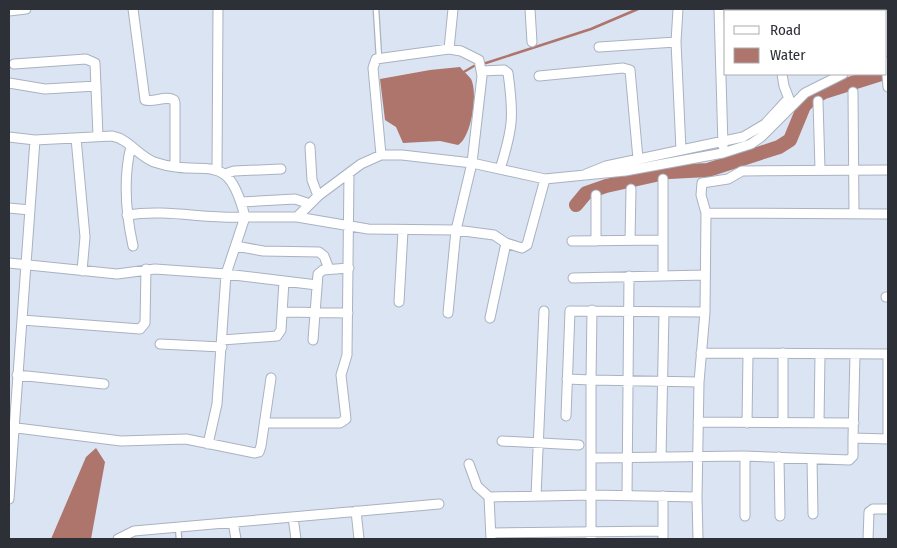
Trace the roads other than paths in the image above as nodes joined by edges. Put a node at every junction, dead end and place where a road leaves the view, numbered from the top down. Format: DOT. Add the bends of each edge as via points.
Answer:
graph roads {
  1 [pos="26,9"];
  2 [pos="133,9"];
  3 [pos="218,9"];
  4 [pos="376,9"];
  5 [pos="453,9"];
  6 [pos="530,9"];
  7 [pos="678,9"];
  8 [pos="719,9"];
  9 [pos="9,11"];
  10 [pos="532,42"];
  11 [pos="676,42"];
  12 [pos="598,47"];
  13 [pos="449,49"];
  14 [pos="379,58"];
  15 [pos="887,60"];
  16 [pos="14,64"];
  17 [pos="482,71"];
  18 [pos="782,75"];
  19 [pos="841,75"];
  20 [pos="539,76"];
  21 [pos="9,83"];
  22 [pos="96,86"];
  23 [pos="888,87"];
  24 [pos="853,92"];
  25 [pos="818,101"];
  26 [pos="790,103"];
  27 [pos="9,136"];
  28 [pos="98,136"];
  29 [pos="76,138"];
  30 [pos="35,140"];
  31 [pos="723,142"];
  32 [pos="130,146"];
  33 [pos="310,147"];
  34 [pos="681,150"];
  35 [pos="723,153"];
  36 [pos="381,155"];
  37 [pos="638,159"];
  38 [pos="472,162"];
  39 [pos="175,166"];
  40 [pos="281,169"];
  41 [pos="500,169"];
  42 [pos="820,169"];
  43 [pos="854,170"];
  44 [pos="888,170"];
  45 [pos="221,172"];
  46 [pos="349,173"];
  47 [pos="583,176"];
  48 [pos="545,179"];
  49 [pos="663,179"];
  50 [pos="630,189"];
  51 [pos="596,195"];
  52 [pos="318,196"];
  53 [pos="241,202"];
  54 [pos="310,204"];
  55 [pos="9,208"];
  56 [pos="30,210"];
  57 [pos="706,213"];
  58 [pos="854,214"];
  59 [pos="888,214"];
  60 [pos="127,215"];
  61 [pos="245,217"];
  62 [pos="297,217"];
  63 [pos="347,225"];
  64 [pos="456,230"];
  65 [pos="403,231"];
  66 [pos="630,240"];
  67 [pos="663,240"];
  68 [pos="572,241"];
  69 [pos="596,241"];
  70 [pos="506,243"];
  71 [pos="133,246"];
  72 [pos="236,246"];
  73 [pos="9,263"];
  74 [pos="27,265"];
  75 [pos="349,268"];
  76 [pos="146,269"];
  77 [pos="329,269"];
  78 [pos="82,271"];
  79 [pos="226,274"];
  80 [pos="663,275"];
  81 [pos="705,275"];
  82 [pos="629,276"];
  83 [pos="573,278"];
  84 [pos="284,281"];
  85 [pos="317,285"];
  86 [pos="399,302"];
  87 [pos="592,310"];
  88 [pos="544,311"];
  89 [pos="629,311"];
  90 [pos="282,312"];
  91 [pos="314,312"];
  92 [pos="664,312"];
  93 [pos="705,312"];
  94 [pos="348,313"];
  95 [pos="448,313"];
  96 [pos="490,318"];
  97 [pos="22,320"];
  98 [pos="313,340"];
  99 [pos="222,343"];
  100 [pos="160,344"];
  101 [pos="701,353"];
  102 [pos="748,354"];
  103 [pos="783,354"];
  104 [pos="820,354"];
  105 [pos="854,354"];
  106 [pos="888,354"];
  107 [pos="17,375"];
  108 [pos="271,378"];
  109 [pos="567,379"];
  110 [pos="591,380"];
  111 [pos="628,381"];
  112 [pos="662,382"];
  113 [pos="699,382"];
  114 [pos="104,384"];
  115 [pos="566,416"];
  116 [pos="698,422"];
  117 [pos="747,422"];
  118 [pos="783,422"];
  119 [pos="854,422"];
  120 [pos="265,423"];
  121 [pos="819,423"];
  122 [pos="12,427"];
  123 [pos="853,438"];
  124 [pos="888,439"];
  125 [pos="502,441"];
  126 [pos="538,443"];
  127 [pos="208,444"];
  128 [pos="579,444"];
  129 [pos="746,456"];
  130 [pos="697,457"];
  131 [pos="779,457"];
  132 [pos="592,458"];
  133 [pos="627,458"];
  134 [pos="661,458"];
  135 [pos="812,459"];
  136 [pos="469,464"];
  137 [pos="10,481"];
  138 [pos="592,495"];
  139 [pos="627,495"];
  140 [pos="536,496"];
  141 [pos="663,496"];
  142 [pos="489,497"];
  143 [pos="697,497"];
  144 [pos="9,499"];
  145 [pos="439,504"];
  146 [pos="888,509"];
  147 [pos="356,511"];
  148 [pos="813,514"];
  149 [pos="745,516"];
  150 [pos="780,516"];
  151 [pos="294,517"];
  152 [pos="233,522"];
  153 [pos="178,527"];
  154 [pos="591,535"];
  155 [pos="627,535"];
  156 [pos="663,535"];
  157 [pos="491,536"];
  158 [pos="526,536"];
  159 [pos="118,539"];
  160 [pos="179,539"];
  161 [pos="236,539"];
  162 [pos="296,539"];
  163 [pos="359,539"];
  164 [pos="698,539"];
  165 [pos="868,539"];
  1 -- 9 [label="street"];
  2 -- 39 [label="street" via="144,100 168,97 174,100"];
  3 -- 45 [label="street"];
  4 -- 14 [label="lane"];
  5 -- 13 [label="street"];
  6 -- 10 [label="street"];
  7 -- 11 [label="street"];
  8 -- 31 [label="street"];
  11 -- 12 [label="street"];
  11 -- 34 [label="street"];
  13 -- 14 [label="street"];
  13 -- 17 [label="street" via="472,55 479,60"];
  14 -- 36 [label="street" via="373,63"];
  15 -- 23 [label="street"];
  16 -- 22 [label="street" via="90,59 95,64"];
  17 -- 38 [label="street"];
  17 -- 41 [label="street" via="504,70 508,73 512,122"];
  18 -- 26 [label="street"];
  19 -- 26 [label="street"];
  20 -- 37 [label="street" via="630,70"];
  21 -- 22 [label="street" via="44,89"];
  22 -- 28 [label="street"];
  24 -- 43 [label="street"];
  25 -- 42 [label="street"];
  26 -- 31 [label="street" via="751,134"];
  26 -- 35 [label="street" via="761,137 751,144"];
  27 -- 30 [label="street"];
  28 -- 29 [label="street"];
  28 -- 32 [label="street" via="120,137"];
  29 -- 30 [label="street"];
  29 -- 78 [label="street" via="85,237"];
  30 -- 56 [label="street"];
  31 -- 34 [label="street"];
  31 -- 35 [label="street"];
  32 -- 39 [label="street" via="152,161"];
  32 -- 60 [label="street"];
  33 -- 52 [label="street" via="312,180"];
  34 -- 37 [label="street"];
  35 -- 47 [label="street"];
  36 -- 38 [label="street"];
  36 -- 46 [label="street" via="367,160"];
  37 -- 47 [label="street" via="594,169"];
  38 -- 41 [label="street"];
  38 -- 64 [label="street"];
  39 -- 45 [label="street"];
  40 -- 45 [label="street"];
  41 -- 48 [label="street"];
  42 -- 43 [label="street"];
  42 -- 57 [label="street" via="742,171 724,180 705,181 701,185 701,195"];
  43 -- 44 [label="street"];
  43 -- 58 [label="street"];
  45 -- 53 [label="street" via="234,184"];
  46 -- 52 [label="street"];
  46 -- 63 [label="street"];
  47 -- 48 [label="street"];
  48 -- 70 [label="street" via="527,245 522,248"];
  49 -- 67 [label="street"];
  50 -- 66 [label="street"];
  51 -- 69 [label="street"];
  52 -- 54 [label="street"];
  53 -- 54 [label="street" via="295,199"];
  53 -- 61 [label="street"];
  54 -- 62 [label="street"];
  55 -- 56 [label="street"];
  56 -- 74 [label="street"];
  57 -- 58 [label="street"];
  57 -- 81 [label="street"];
  58 -- 59 [label="street"];
  60 -- 61 [label="street" via="154,212"];
  60 -- 71 [label="street"];
  61 -- 62 [label="street"];
  61 -- 72 [label="street"];
  62 -- 63 [label="street"];
  63 -- 65 [label="street"];
  63 -- 75 [label="street"];
  64 -- 65 [label="street"];
  64 -- 70 [label="street" via="494,235"];
  64 -- 95 [label="street"];
  65 -- 86 [label="street"];
  66 -- 67 [label="street"];
  66 -- 69 [label="street"];
  67 -- 80 [label="street"];
  68 -- 69 [label="street"];
  70 -- 96 [label="street"];
  72 -- 77 [label="street" via="263,251 319,252"];
  72 -- 79 [label="street"];
  73 -- 74 [label="street"];
  74 -- 78 [label="street"];
  74 -- 97 [label="street"];
  75 -- 77 [label="street"];
  75 -- 94 [label="street"];
  76 -- 78 [label="street" via="126,274"];
  76 -- 79 [label="street"];
  76 -- 97 [label="street" via="145,323 140,328"];
  77 -- 85 [label="street" via="318,274"];
  79 -- 84 [label="street"];
  79 -- 99 [label="street"];
  80 -- 81 [label="street"];
  80 -- 82 [label="street"];
  81 -- 93 [label="street"];
  82 -- 83 [label="street"];
  82 -- 89 [label="street"];
  84 -- 85 [label="street"];
  84 -- 90 [label="street"];
  85 -- 91 [label="street"];
  87 -- 89 [label="street"];
  87 -- 109 [label="street" via="572,310 569,314"];
  87 -- 110 [label="street"];
  88 -- 126 [label="street"];
  89 -- 92 [label="street"];
  89 -- 111 [label="street"];
  90 -- 91 [label="street"];
  90 -- 99 [label="street" via="281,330 277,336"];
  91 -- 94 [label="street"];
  91 -- 98 [label="street"];
  92 -- 93 [label="street"];
  92 -- 112 [label="street"];
  93 -- 101 [label="street"];
  94 -- 120 [label="street" via="347,356 341,375 346,419 340,423"];
  97 -- 107 [label="street"];
  99 -- 100 [label="street"];
  99 -- 127 [label="street" via="217,404"];
  101 -- 102 [label="street"];
  101 -- 113 [label="street"];
  102 -- 103 [label="street"];
  102 -- 117 [label="street"];
  103 -- 104 [label="street"];
  103 -- 118 [label="street"];
  104 -- 105 [label="street"];
  104 -- 121 [label="street"];
  105 -- 106 [label="street"];
  105 -- 119 [label="street"];
  106 -- 124 [label="street"];
  107 -- 114 [label="street"];
  107 -- 122 [label="street"];
  108 -- 120 [label="street"];
  109 -- 110 [label="street"];
  109 -- 115 [label="street"];
  110 -- 111 [label="street"];
  110 -- 132 [label="street"];
  111 -- 112 [label="street"];
  111 -- 133 [label="street"];
  112 -- 113 [label="street"];
  112 -- 134 [label="street"];
  113 -- 116 [label="street"];
  116 -- 117 [label="street"];
  116 -- 130 [label="street"];
  117 -- 118 [label="street"];
  118 -- 121 [label="street"];
  119 -- 121 [label="street"];
  119 -- 123 [label="street"];
  120 -- 127 [label="street" via="259,452"];
  122 -- 127 [label="street" via="121,441 186,439"];
  122 -- 137 [label="street"];
  123 -- 124 [label="street"];
  123 -- 135 [label="street" via="852,458"];
  125 -- 126 [label="street"];
  126 -- 128 [label="street"];
  126 -- 140 [label="street"];
  129 -- 130 [label="street"];
  129 -- 131 [label="street"];
  129 -- 149 [label="street"];
  130 -- 134 [label="street"];
  130 -- 143 [label="street"];
  131 -- 135 [label="street"];
  131 -- 150 [label="street"];
  132 -- 133 [label="street"];
  132 -- 138 [label="street"];
  133 -- 134 [label="street"];
  133 -- 139 [label="street"];
  135 -- 148 [label="street"];
  136 -- 142 [label="street" via="477,486"];
  137 -- 144 [label="street"];
  138 -- 139 [label="street"];
  138 -- 140 [label="street"];
  138 -- 154 [label="street"];
  139 -- 141 [label="street"];
  140 -- 142 [label="street"];
  141 -- 143 [label="street"];
  141 -- 156 [label="street"];
  142 -- 157 [label="street"];
  143 -- 164 [label="street"];
  145 -- 147 [label="street"];
  146 -- 165 [label="street" via="869,512"];
  147 -- 151 [label="street"];
  147 -- 163 [label="street"];
  151 -- 152 [label="street"];
  151 -- 162 [label="street"];
  152 -- 153 [label="street"];
  152 -- 161 [label="street"];
  153 -- 159 [label="street" via="134,531"];
  153 -- 160 [label="lane"];
  154 -- 155 [label="street"];
  154 -- 158 [label="street"];
  155 -- 156 [label="street"];
  157 -- 158 [label="street"];
}
